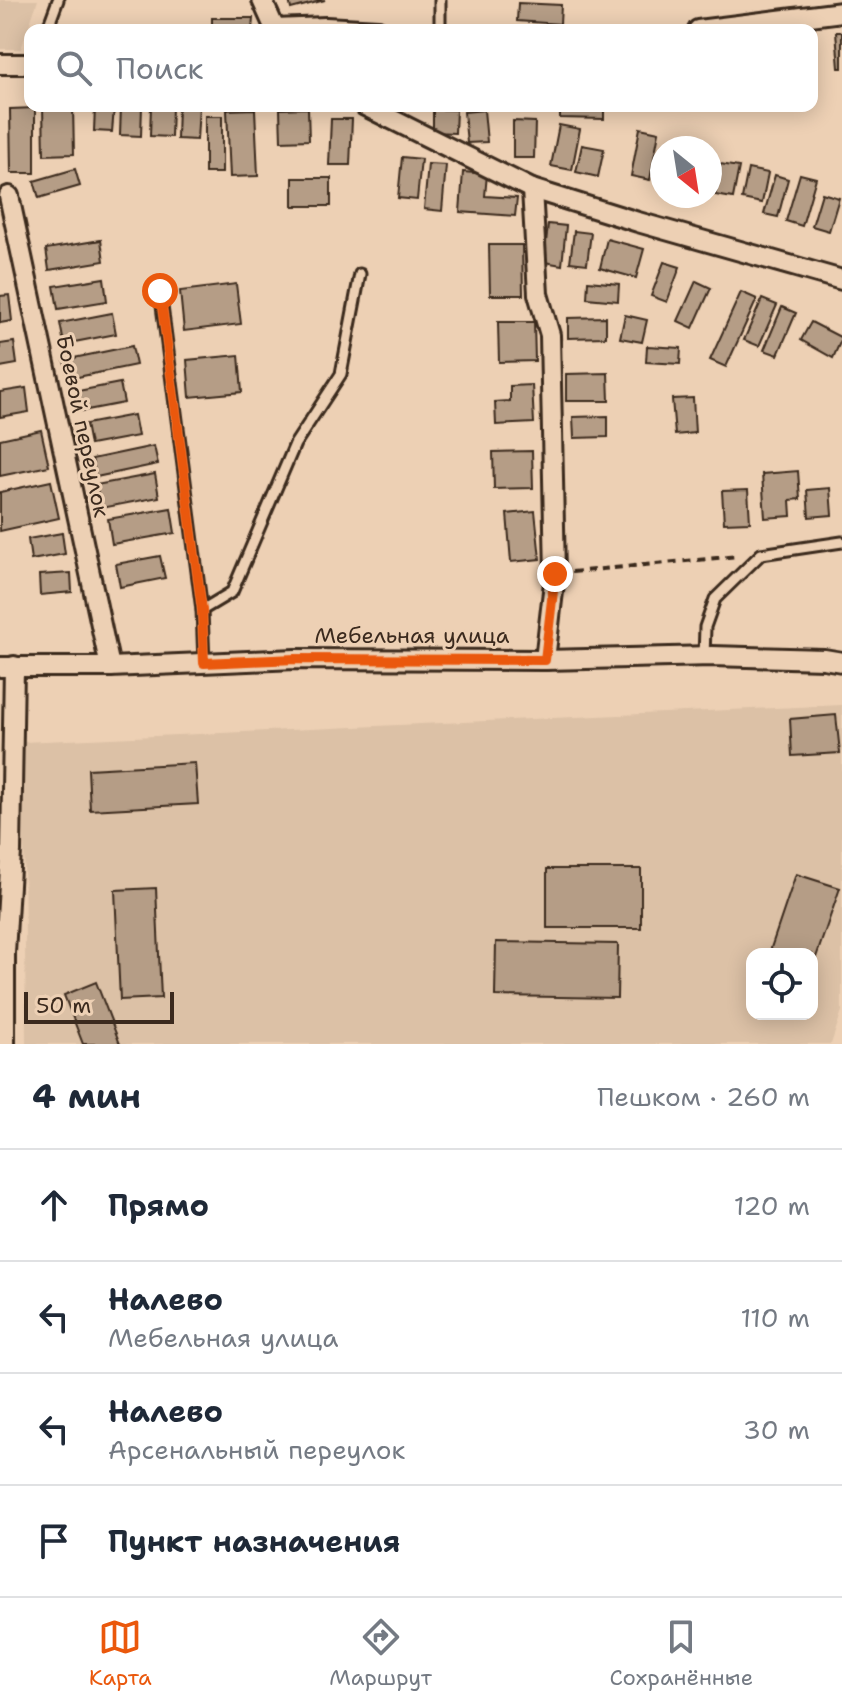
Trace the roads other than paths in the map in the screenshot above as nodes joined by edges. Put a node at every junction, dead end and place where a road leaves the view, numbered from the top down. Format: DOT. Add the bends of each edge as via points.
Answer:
graph roads {
  1 [pos="58,0"];
  2 [pos="262,0"];
  3 [pos="440,0"];
  4 [pos="842,12"];
  5 [pos="49,24"];
  6 [pos="272,24"];
  7 [pos="440,24"];
  8 [pos="746,24"];
  9 [pos="0,64"];
  10 [pos="24,64"];
  11 [pos="377,112"];
  12 [pos="532,189"];
  13 [pos="9,196"];
  14 [pos="360,274"];
  15 [pos="842,280"];
  16 [pos="160,291"];
  17 [pos="842,542"];
  18 [pos="202,610"];
  19 [pos="704,657"];
  20 [pos="545,660"];
  21 [pos="833,661"];
  22 [pos="204,663"];
  23 [pos="7,666"];
  24 [pos="110,667"];
  25 [pos="5,1044"];
  1 -- 5 [label="lane"];
  2 -- 6 [label="street"];
  3 -- 7 [label="lane"];
  4 -- 8 [label="street"];
  9 -- 10 [label="street"];
  11 -- 12 [label="street"];
  12 -- 15 [label="street"];
  12 -- 20 [label="street" via="538,294 550,335 555,574"];
  13 -- 24 [label="street, Боевой переулок"];
  14 -- 18 [label="lane" via="341,374 295,444 232,592"];
  16 -- 18 [label="lane"];
  17 -- 19 [label="lane" via="761,554 715,599 705,627"];
  18 -- 22 [label="lane"];
  19 -- 20 [label="street, Мебельная улица"];
  19 -- 21 [label="street, Мебельная улица"];
  20 -- 22 [label="street, Мебельная улица"];
  22 -- 24 [label="street, Мебельная улица"];
  23 -- 24 [label="street, Мебельная улица"];
  23 -- 25 [label="street" via="11,851"];
}
